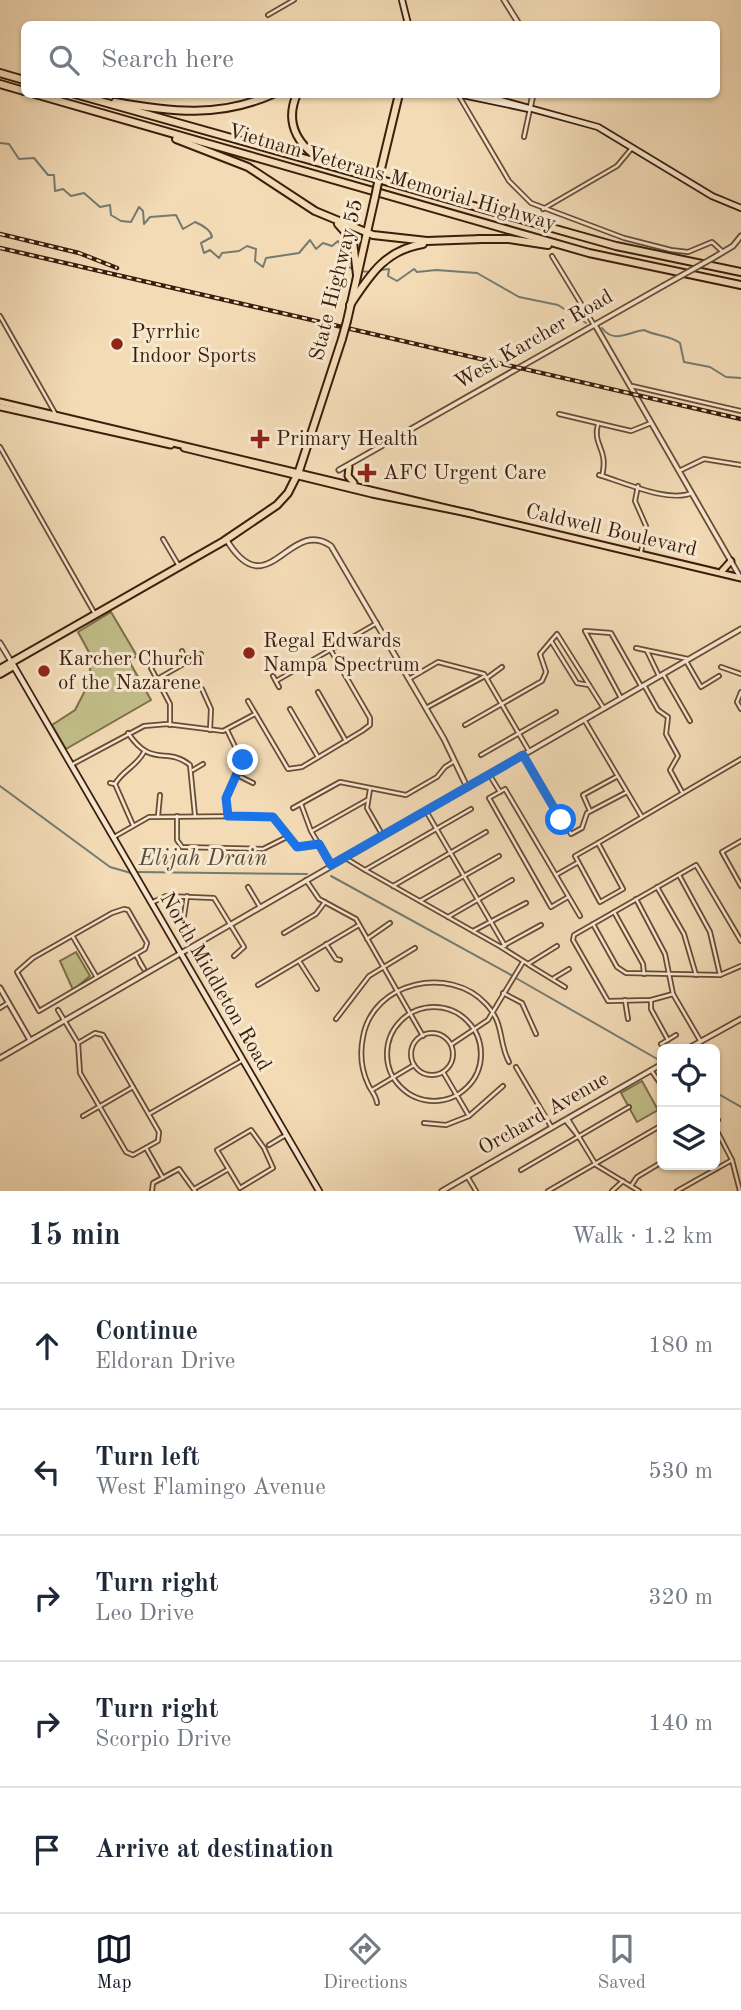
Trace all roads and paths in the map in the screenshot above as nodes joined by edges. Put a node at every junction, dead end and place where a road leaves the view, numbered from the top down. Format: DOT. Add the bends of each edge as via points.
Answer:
graph roads {
  1 [pos="294,0"];
  2 [pos="402,0"];
  3 [pos="505,0"];
  4 [pos="268,15"];
  5 [pos="407,21"];
  6 [pos="517,21"];
  7 [pos="0,74"];
  8 [pos="21,79"];
  9 [pos="0,84"];
  10 [pos="21,90"];
  11 [pos="49,98"];
  12 [pos="88,98"];
  13 [pos="94,98"];
  14 [pos="262,98"];
  15 [pos="296,98"];
  16 [pos="398,98"];
  17 [pos="461,98"];
  18 [pos="474,98"];
  19 [pos="491,98"];
  20 [pos="532,98"];
  21 [pos="530,109"];
  22 [pos="132,122"];
  23 [pos="524,137"];
  24 [pos="632,148"];
  25 [pos="339,171"];
  26 [pos="287,191"];
  27 [pos="741,208"];
  28 [pos="543,209"];
  29 [pos="367,232"];
  30 [pos="741,236"];
  31 [pos="482,239"];
  32 [pos="723,252"];
  33 [pos="589,253"];
  34 [pos="552,256"];
  35 [pos="741,272"];
  36 [pos="357,275"];
  37 [pos="741,285"];
  38 [pos="357,287"];
  39 [pos="0,316"];
  40 [pos="595,325"];
  41 [pos="629,386"];
  42 [pos="0,404"];
  43 [pos="741,411"];
  44 [pos="559,414"];
  45 [pos="56,417"];
  46 [pos="651,423"];
  47 [pos="598,424"];
  48 [pos="0,447"];
  49 [pos="741,465"];
  50 [pos="349,467"];
  51 [pos="340,470"];
  52 [pos="679,471"];
  53 [pos="298,474"];
  54 [pos="356,485"];
  55 [pos="638,486"];
  56 [pos="692,493"];
  57 [pos="473,514"];
  58 [pos="163,539"];
  59 [pos="226,539"];
  60 [pos="641,554"];
  61 [pos="731,561"];
  62 [pos="179,566"];
  63 [pos="719,572"];
  64 [pos="741,578"];
  65 [pos="151,582"];
  66 [pos="95,614"];
  67 [pos="377,623"];
  68 [pos="741,629"];
  69 [pos="551,641"];
  70 [pos="0,643"];
  71 [pos="636,648"];
  72 [pos="330,649"];
  73 [pos="647,650"];
  74 [pos="181,651"];
  75 [pos="201,654"];
  76 [pos="687,660"];
  77 [pos="187,662"];
  78 [pos="13,664"];
  79 [pos="502,667"];
  80 [pos="721,667"];
  81 [pos="151,668"];
  82 [pos="0,672"];
  83 [pos="741,674"];
  84 [pos="661,675"];
  85 [pos="719,676"];
  86 [pos="486,677"];
  87 [pos="158,679"];
  88 [pos="409,679"];
  89 [pos="589,685"];
  90 [pos="643,686"];
  91 [pos="279,687"];
  92 [pos="202,689"];
  93 [pos="317,692"];
  94 [pos="741,692"];
  95 [pos="621,698"];
  96 [pos="248,701"];
  97 [pos="501,704"];
  98 [pos="426,708"];
  99 [pos="603,708"];
  100 [pos="290,709"];
  101 [pos="741,709"];
  102 [pos="556,712"];
  103 [pos="255,714"];
  104 [pos="584,719"];
  105 [pos="690,721"];
  106 [pos="170,724"];
  107 [pos="465,725"];
  108 [pos="210,730"];
  109 [pos="227,730"];
  110 [pos="128,733"];
  111 [pos="518,734"];
  112 [pos="346,741"];
  113 [pos="529,751"];
  114 [pos="144,752"];
  115 [pos="481,755"];
  116 [pos="523,755"];
  117 [pos="318,757"];
  118 [pos="741,759"];
  119 [pos="453,762"];
  120 [pos="203,764"];
  121 [pos="71,765"];
  122 [pos="193,770"];
  123 [pos="489,774"];
  124 [pos="237,775"];
  125 [pos="617,776"];
  126 [pos="110,783"];
  127 [pos="253,783"];
  128 [pos="115,784"];
  129 [pos="467,787"];
  130 [pos="370,789"];
  131 [pos="500,792"];
  132 [pos="627,792"];
  133 [pos="683,793"];
  134 [pos="160,795"];
  135 [pos="367,800"];
  136 [pos="301,804"];
  137 [pos="293,808"];
  138 [pos="471,809"];
  139 [pos="426,811"];
  140 [pos="590,811"];
  141 [pos="158,816"];
  142 [pos="177,816"];
  143 [pos="195,816"];
  144 [pos="228,816"];
  145 [pos="642,817"];
  146 [pos="133,825"];
  147 [pos="437,828"];
  148 [pos="311,831"];
  149 [pos="486,832"];
  150 [pos="289,836"];
  151 [pos="383,836"];
  152 [pos="114,837"];
  153 [pos="741,841"];
  154 [pos="598,843"];
  155 [pos="319,844"];
  156 [pos="451,852"];
  157 [pos="499,856"];
  158 [pos="345,858"];
  159 [pos="579,862"];
  160 [pos="331,865"];
  161 [pos="365,870"];
  162 [pos="741,872"];
  163 [pos="679,874"];
  164 [pos="556,875"];
  165 [pos="465,876"];
  166 [pos="735,876"];
  167 [pos="306,880"];
  168 [pos="512,880"];
  169 [pos="393,886"];
  170 [pos="741,886"];
  171 [pos="248,887"];
  172 [pos="657,887"];
  173 [pos="187,897"];
  174 [pos="568,897"];
  175 [pos="636,899"];
  176 [pos="478,900"];
  177 [pos="420,901"];
  178 [pos="325,902"];
  179 [pos="526,902"];
  180 [pos="150,903"];
  181 [pos="260,907"];
  182 [pos="614,912"];
  183 [pos="184,916"];
  184 [pos="580,916"];
  185 [pos="448,917"];
  186 [pos="491,921"];
  187 [pos="390,923"];
  188 [pos="231,924"];
  189 [pos="593,924"];
  190 [pos="359,925"];
  191 [pos="541,926"];
  192 [pos="473,931"];
  193 [pos="284,933"];
  194 [pos="73,937"];
  195 [pos="367,939"];
  196 [pos="741,941"];
  197 [pos="326,944"];
  198 [pos="503,946"];
  199 [pos="557,946"];
  200 [pos="415,948"];
  201 [pos="179,953"];
  202 [pos="136,955"];
  203 [pos="234,956"];
  204 [pos="340,960"];
  205 [pos="299,961"];
  206 [pos="523,962"];
  207 [pos="528,964"];
  208 [pos="741,966"];
  209 [pos="384,967"];
  210 [pos="569,969"];
  211 [pos="145,971"];
  212 [pos="644,974"];
  213 [pos="671,975"];
  214 [pos="696,975"];
  215 [pos="720,975"];
  216 [pos="96,976"];
  217 [pos="553,979"];
  218 [pos="258,985"];
  219 [pos="565,987"];
  220 [pos="0,988"];
  221 [pos="317,989"];
  222 [pos="397,992"];
  223 [pos="503,993"];
  224 [pos="673,994"];
  225 [pos="625,1000"];
  226 [pos="651,1000"];
  227 [pos="54,1002"];
  228 [pos="8,1003"];
  229 [pos="0,1008"];
  230 [pos="493,1012"];
  231 [pos="410,1013"];
  232 [pos="64,1019"];
  233 [pos="337,1019"];
  234 [pos="628,1019"];
  235 [pos="741,1019"];
  236 [pos="475,1030"];
  237 [pos="536,1034"];
  238 [pos="676,1035"];
  239 [pos="423,1036"];
  240 [pos="30,1040"];
  241 [pos="668,1040"];
  242 [pos="700,1040"];
  243 [pos="78,1043"];
  244 [pos="450,1044"];
  245 [pos="661,1044"];
  246 [pos="694,1044"];
  247 [pos="0,1058"];
  248 [pos="243,1060"];
  249 [pos="509,1062"];
  250 [pos="414,1065"];
  251 [pos="516,1067"];
  252 [pos="657,1067"];
  253 [pos="651,1070"];
  254 [pos="443,1072"];
  255 [pos="393,1077"];
  256 [pos="657,1079"];
  257 [pos="503,1086"];
  258 [pos="133,1087"];
  259 [pos="372,1090"];
  260 [pos="457,1095"];
  261 [pos="377,1103"];
  262 [pos="99,1106"];
  263 [pos="629,1107"];
  264 [pos="149,1114"];
  265 [pos="83,1116"];
  266 [pos="469,1116"];
  267 [pos="567,1119"];
  268 [pos="424,1123"];
  269 [pos="552,1128"];
  270 [pos="657,1128"];
  271 [pos="284,1136"];
  272 [pos="579,1138"];
  273 [pos="720,1139"];
  274 [pos="146,1148"];
  275 [pos="264,1148"];
  276 [pos="732,1160"];
  277 [pos="596,1164"];
  278 [pos="657,1165"];
  279 [pos="226,1170"];
  280 [pos="521,1170"];
  281 [pos="467,1176"];
  282 [pos="163,1178"];
  283 [pos="623,1181"];
  284 [pos="631,1186"];
  285 [pos="151,1189"];
  286 [pos="194,1190"];
  287 [pos="319,1191"];
  288 [pos="442,1191"];
  289 [pos="476,1191"];
  290 [pos="548,1191"];
  291 [pos="612,1191"];
  292 [pos="639,1191"];
  293 [pos="677,1191"];
  294 [pos="740,1191"];
  1 -- 4 [label="street"];
  2 -- 5 [label="main road"];
  3 -- 6 [label="street"];
  7 -- 8 [label="highway"];
  9 -- 10 [label="highway"];
  11 -- 22 [label="highway, Vietnam Veterans Memorial Highway"];
  12 -- 25 [label="highway, Vietnam Veterans Memorial Highway"];
  13 -- 14 [label="highway" via="203,113"];
  15 -- 25 [label="highway" via="292,111 296,136 312,155"];
  16 -- 29 [label="highway, State Highway 55, bridge"];
  17 -- 28 [label="street" via="509,181"];
  18 -- 21 [label="main road"];
  19 -- 21 [label="main road"];
  20 -- 21 [label="street"];
  21 -- 23 [label="street"];
  21 -- 24 [label="main road" via="598,127"];
  22 -- 26 [label="highway" via="248,167"];
  22 -- 33 [label="highway, Vietnam Veterans Memorial Highway"];
  24 -- 27 [label="main road"];
  24 -- 28 [label="street" via="617,166"];
  25 -- 35 [label="highway, Vietnam Veterans Memorial Highway" via="616,246"];
  26 -- 29 [label="highway" via="331,220"];
  26 -- 36 [label="highway" via="349,235"];
  28 -- 32 [label="street" via="644,243 688,252 712,242"];
  29 -- 31 [label="highway" via="406,240"];
  29 -- 36 [label="highway, State Highway 55"];
  30 -- 32 [label="street, West Karcher Road"];
  31 -- 33 [label="highway" via="536,242"];
  31 -- 38 [label="highway" via="413,246 390,255"];
  32 -- 40 [label="street, West Karcher Road, bridge"];
  33 -- 37 [label="highway, Vietnam Veterans Memorial Highway"];
  34 -- 40 [label="street"];
  36 -- 38 [label="highway, State Highway 55"];
  38 -- 53 [label="highway, State Highway 55, bridge"];
  39 -- 45 [label="street"];
  40 -- 41 [label="street"];
  40 -- 50 [label="street, West Karcher Road"];
  41 -- 43 [label="street"];
  41 -- 46 [label="street"];
  42 -- 45 [label="main road, Caldwell Boulevard"];
  44 -- 47 [label="street"];
  45 -- 53 [label="main road, Caldwell Boulevard"];
  46 -- 47 [label="street" via="631,431"];
  46 -- 52 [label="street"];
  47 -- 55 [label="street" via="596,437 606,458 600,476"];
  48 -- 66 [label="street"];
  49 -- 52 [label="street" via="704,459"];
  50 -- 51 [label="street, West Karcher Road"];
  50 -- 54 [label="main road" via="350,480"];
  52 -- 56 [label="street"];
  53 -- 54 [label="main road, Caldwell Boulevard"];
  53 -- 57 [label="main road, Caldwell Boulevard"];
  53 -- 59 [label="highway" via="270,511"];
  54 -- 57 [label="main road, Caldwell Boulevard"];
  55 -- 56 [label="street" via="673,497"];
  55 -- 60 [label="street" via="635,504 646,526"];
  56 -- 61 [label="street"];
  57 -- 60 [label="main road, Caldwell Boulevard"];
  58 -- 62 [label="street"];
  59 -- 62 [label="highway"];
  59 -- 67 [label="street" via="242,562 253,567 308,540 327,543"];
  60 -- 63 [label="main road, Caldwell Boulevard"];
  61 -- 63 [label="main road"];
  61 -- 64 [label="street"];
  62 -- 65 [label="highway"];
  63 -- 64 [label="main road, Caldwell Boulevard"];
  65 -- 66 [label="highway"];
  65 -- 78 [label="highway"];
  66 -- 78 [label="highway"];
  67 -- 72 [label="street"];
  67 -- 88 [label="street"];
  68 -- 76 [label="street"];
  69 -- 89 [label="street" via="577,683"];
  69 -- 89 [label="street" via="559,634"];
  69 -- 97 [label="street" via="540,654 546,671 542,681"];
  70 -- 78 [label="street, North Middleton Road"];
  71 -- 73 [label="street"];
  72 -- 91 [label="street" via="274,679"];
  72 -- 112 [label="street" via="370,725"];
  73 -- 76 [label="street"];
  73 -- 84 [label="street"];
  74 -- 77 [label="street"];
  75 -- 77 [label="street"];
  76 -- 84 [label="street"];
  76 -- 85 [label="street" via="701,687"];
  77 -- 87 [label="street"];
  78 -- 82 [label="highway"];
  78 -- 121 [label="main road, North Middleton Road"];
  79 -- 86 [label="street"];
  80 -- 83 [label="street"];
  81 -- 87 [label="street"];
  84 -- 90 [label="street"];
  84 -- 105 [label="street"];
  86 -- 88 [label="street" via="438,662"];
  86 -- 97 [label="street"];
  86 -- 98 [label="street"];
  87 -- 106 [label="street" via="170,704"];
  88 -- 98 [label="street"];
  89 -- 99 [label="street"];
  90 -- 95 [label="street"];
  90 -- 95 [label="street" via="611,634 585,631"];
  90 -- 133 [label="street" via="668,717 666,734 678,756 670,770"];
  92 -- 108 [label="street" via="211,709"];
  93 -- 112 [label="street"];
  94 -- 101 [label="street" via="737,702"];
  95 -- 99 [label="street"];
  96 -- 103 [label="street"];
  97 -- 107 [label="street"];
  97 -- 111 [label="street"];
  98 -- 119 [label="street"];
  99 -- 104 [label="street"];
  100 -- 117 [label="street"];
  102 -- 111 [label="street"];
  103 -- 109 [label="street"];
  103 -- 117 [label="street" via="288,769"];
  104 -- 113 [label="street"];
  104 -- 125 [label="street"];
  106 -- 108 [label="street"];
  106 -- 110 [label="street"];
  108 -- 109 [label="street"];
  109 -- 124 [label="street" via="243,763"];
  110 -- 114 [label="street"];
  110 -- 121 [label="street"];
  111 -- 113 [label="street"];
  111 -- 115 [label="street"];
  112 -- 117 [label="street"];
  113 -- 116 [label="street"];
  114 -- 122 [label="street" via="183,760"];
  114 -- 128 [label="street"];
  116 -- 123 [label="street"];
  116 -- 140 [label="street" via="571,834 582,828"];
  118 -- 133 [label="street"];
  119 -- 129 [label="street"];
  119 -- 130 [label="street" via="406,795"];
  120 -- 122 [label="street"];
  121 -- 152 [label="main road, North Middleton Road"];
  122 -- 143 [label="street"];
  123 -- 129 [label="street"];
  123 -- 131 [label="street"];
  124 -- 127 [label="street"];
  124 -- 144 [label="street" via="226,798"];
  125 -- 132 [label="street"];
  125 -- 140 [label="street" via="583,795"];
  126 -- 128 [label="street"];
  128 -- 146 [label="street"];
  129 -- 139 [label="street"];
  130 -- 135 [label="street"];
  130 -- 136 [label="street" via="338,782"];
  131 -- 164 [label="street" via="505,789"];
  131 -- 174 [label="street" via="489,799 551,907"];
  132 -- 140 [label="street"];
  132 -- 145 [label="street"];
  133 -- 145 [label="street"];
  134 -- 141 [label="street"];
  135 -- 148 [label="street"];
  135 -- 151 [label="street"];
  136 -- 137 [label="street"];
  136 -- 148 [label="street"];
  138 -- 147 [label="street"];
  139 -- 147 [label="street"];
  139 -- 151 [label="street"];
  141 -- 142 [label="street"];
  141 -- 146 [label="street"];
  142 -- 143 [label="street"];
  142 -- 150 [label="street" via="177,840 182,847 263,849"];
  143 -- 144 [label="street"];
  144 -- 150 [label="street" via="274,815"];
  145 -- 154 [label="street"];
  146 -- 152 [label="street"];
  147 -- 156 [label="street"];
  147 -- 161 [label="street"];
  148 -- 155 [label="street"];
  149 -- 156 [label="street"];
  150 -- 155 [label="street" via="300,848"];
  151 -- 158 [label="street"];
  152 -- 180 [label="main road, North Middleton Road"];
  153 -- 166 [label="street" via="722,852"];
  154 -- 159 [label="street" via="575,856"];
  154 -- 159 [label="street" via="623,889 600,902"];
  155 -- 160 [label="street"];
  156 -- 165 [label="street"];
  156 -- 169 [label="street"];
  157 -- 165 [label="street"];
  158 -- 160 [label="street"];
  158 -- 161 [label="street"];
  159 -- 164 [label="street"];
  160 -- 167 [label="street"];
  161 -- 169 [label="street"];
  162 -- 166 [label="street"];
  163 -- 172 [label="street"];
  163 -- 196 [label="street" via="696,865"];
  163 -- 215 [label="street" via="710,932"];
  164 -- 174 [label="street"];
  165 -- 176 [label="street"];
  165 -- 177 [label="street"];
  166 -- 170 [label="street"];
  167 -- 178 [label="street"];
  167 -- 181 [label="street"];
  168 -- 176 [label="street"];
  169 -- 177 [label="street"];
  171 -- 181 [label="street"];
  172 -- 175 [label="street"];
  172 -- 214 [label="street" via="684,934"];
  173 -- 180 [label="street" via="166,896"];
  173 -- 183 [label="street"];
  173 -- 188 [label="street" via="214,898"];
  174 -- 184 [label="street"];
  175 -- 182 [label="street"];
  175 -- 213 [label="street"];
  176 -- 185 [label="street"];
  176 -- 186 [label="street"];
  177 -- 185 [label="street"];
  178 -- 190 [label="street" via="350,914"];
  178 -- 193 [label="street" via="316,914"];
  179 -- 186 [label="street"];
  180 -- 201 [label="main road, North Middleton Road"];
  181 -- 188 [label="street"];
  182 -- 189 [label="street"];
  182 -- 212 [label="street"];
  185 -- 192 [label="street"];
  186 -- 192 [label="street"];
  186 -- 198 [label="street"];
  187 -- 195 [label="street"];
  188 -- 201 [label="street"];
  188 -- 203 [label="street" via="244,947"];
  189 -- 212 [label="street" via="620,970"];
  189 -- 225 [label="street" via="574,937 611,1002"];
  190 -- 195 [label="street"];
  190 -- 197 [label="street"];
  191 -- 198 [label="street"];
  192 -- 198 [label="street"];
  194 -- 202 [label="street" via="112,913 128,910 147,943"];
  194 -- 216 [label="street"];
  194 -- 227 [label="street" via="16,972 39,1011"];
  195 -- 209 [label="street"];
  197 -- 204 [label="street"];
  197 -- 205 [label="street"];
  198 -- 206 [label="street"];
  199 -- 207 [label="street"];
  200 -- 209 [label="street"];
  201 -- 211 [label="street"];
  201 -- 248 [label="main road, North Middleton Road"];
  202 -- 211 [label="street"];
  202 -- 216 [label="street"];
  205 -- 218 [label="street"];
  205 -- 221 [label="street"];
  206 -- 207 [label="street"];
  206 -- 223 [label="street"];
  207 -- 217 [label="street"];
  208 -- 215 [label="street"];
  209 -- 222 [label="street"];
  209 -- 233 [label="street" via="358,987"];
  210 -- 217 [label="street"];
  211 -- 232 [label="street"];
  212 -- 213 [label="street"];
  213 -- 214 [label="street"];
  213 -- 224 [label="street"];
  214 -- 215 [label="street"];
  216 -- 227 [label="street"];
  217 -- 219 [label="street"];
  220 -- 228 [label="street"];
  222 -- 230 [label="street" via="423,982 441,982 467,989"];
  222 -- 231 [label="street"];
  222 -- 259 [label="street" via="374,1012 364,1033 362,1060"];
  223 -- 230 [label="street"];
  223 -- 237 [label="street" via="522,1003"];
  224 -- 226 [label="street"];
  224 -- 242 [label="street"];
  225 -- 226 [label="street"];
  225 -- 234 [label="street"];
  226 -- 241 [label="street" via="651,1009"];
  227 -- 232 [label="street"];
  228 -- 229 [label="street"];
  228 -- 240 [label="street"];
  230 -- 236 [label="street"];
  230 -- 249 [label="street"];
  231 -- 236 [label="street" via="442,1007 464,1017"];
  231 -- 239 [label="street"];
  231 -- 255 [label="street" via="398,1022 388,1041 387,1064"];
  232 -- 240 [label="street"];
  232 -- 243 [label="street"];
  235 -- 242 [label="street"];
  236 -- 244 [label="street"];
  236 -- 260 [label="street" via="481,1048 479,1066 471,1083"];
  238 -- 241 [label="street"];
  239 -- 244 [label="street" via="437,1034"];
  239 -- 250 [label="street" via="412,1049"];
  240 -- 247 [label="street"];
  241 -- 245 [label="street"];
  242 -- 246 [label="street"];
  243 -- 258 [label="street" via="97,1032 103,1035"];
  243 -- 262 [label="street" via="78,1069"];
  244 -- 254 [label="street" via="452,1059"];
  248 -- 264 [label="street"];
  248 -- 271 [label="main road, North Middleton Road"];
  250 -- 254 [label="street" via="427,1074"];
  250 -- 255 [label="street"];
  251 -- 269 [label="street"];
  252 -- 253 [label="street, Orchard Avenue"];
  253 -- 256 [label="street"];
  253 -- 267 [label="street, Orchard Avenue"];
  254 -- 260 [label="street"];
  255 -- 259 [label="street"];
  255 -- 260 [label="street" via="407,1093 426,1100"];
  257 -- 266 [label="street"];
  258 -- 262 [label="street"];
  258 -- 264 [label="street"];
  259 -- 261 [label="street"];
  260 -- 266 [label="street"];
  262 -- 265 [label="street"];
  262 -- 274 [label="street" via="129,1155"];
  263 -- 272 [label="street"];
  264 -- 274 [label="street" via="160,1137"];
  266 -- 268 [label="street" via="446,1125"];
  267 -- 269 [label="street, Orchard Avenue"];
  267 -- 272 [label="street"];
  269 -- 281 [label="street, Orchard Avenue"];
  270 -- 277 [label="street"];
  271 -- 275 [label="street"];
  271 -- 287 [label="main road, North Middleton Road"];
  272 -- 277 [label="street"];
  272 -- 280 [label="street"];
  273 -- 276 [label="street"];
  274 -- 282 [label="street"];
  275 -- 279 [label="street" via="273,1168 240,1188"];
  275 -- 279 [label="street" via="251,1130 217,1150"];
  276 -- 293 [label="street"];
  276 -- 294 [label="street"];
  277 -- 283 [label="street"];
  277 -- 290 [label="street"];
  278 -- 284 [label="street"];
  279 -- 286 [label="street"];
  281 -- 288 [label="street, Orchard Avenue"];
  281 -- 289 [label="street"];
  282 -- 285 [label="street"];
  282 -- 286 [label="street" via="179,1169"];
  283 -- 284 [label="street"];
  283 -- 291 [label="street"];
  284 -- 292 [label="street"];
}
